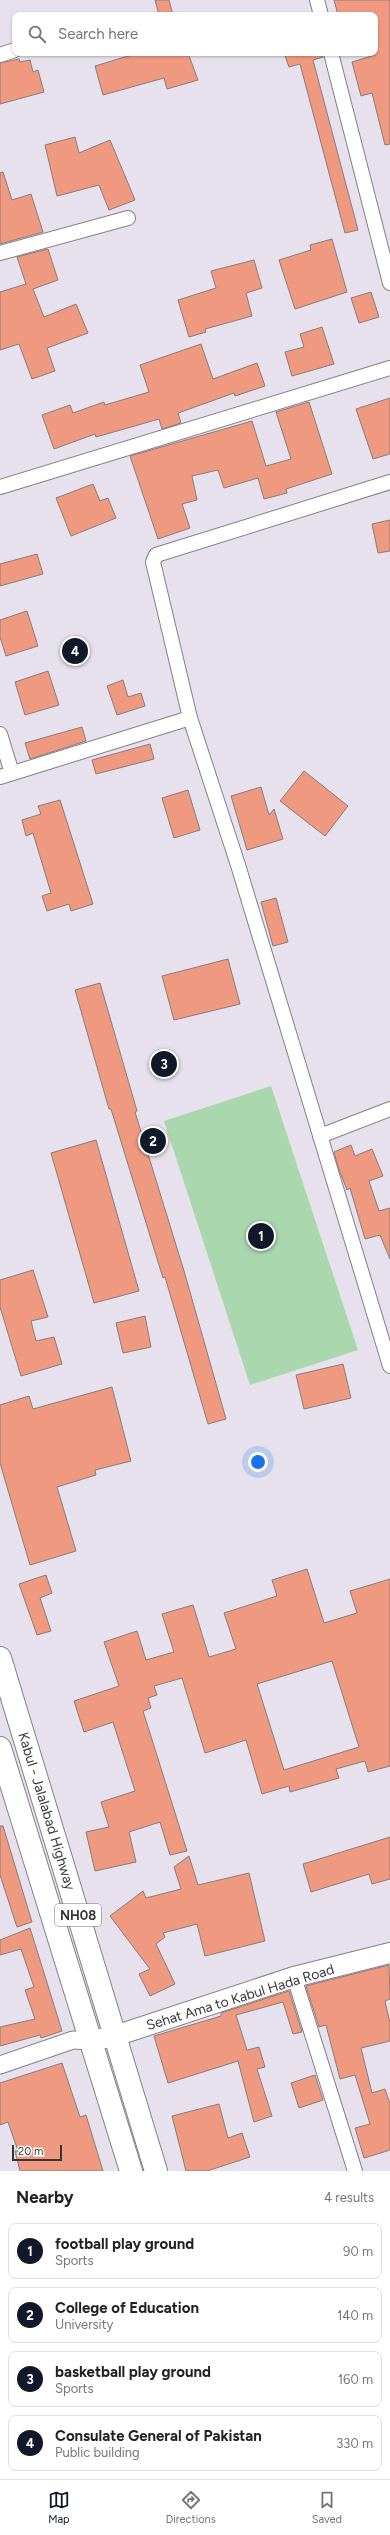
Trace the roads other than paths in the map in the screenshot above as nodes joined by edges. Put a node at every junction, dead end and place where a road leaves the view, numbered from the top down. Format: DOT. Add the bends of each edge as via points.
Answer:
graph roads {
  1 [pos="317,0"];
  2 [pos="320,12"];
  3 [pos="12,51"];
  4 [pos="0,55"];
  5 [pos="332,56"];
  6 [pos="128,218"];
  7 [pos="0,253"];
  8 [pos="390,283"];
  9 [pos="390,368"];
  10 [pos="390,482"];
  11 [pos="0,486"];
  12 [pos="190,718"];
  13 [pos="0,734"];
  14 [pos="6,775"];
  15 [pos="390,1109"];
  16 [pos="320,1136"];
  17 [pos="389,1362"];
  18 [pos="0,1658"];
  19 [pos="0,1748"];
  20 [pos="390,1953"];
  21 [pos="294,1977"];
  22 [pos="115,2036"];
  23 [pos="90,2041"];
  24 [pos="0,2064"];
  25 [pos="131,2171"];
  26 [pos="156,2171"];
  27 [pos="355,2171"];
  1 -- 2 [label="street"];
  3 -- 4 [label="street"];
  5 -- 8 [label="street"];
  6 -- 7 [label="street"];
  9 -- 11 [label="street"];
  10 -- 12 [label="street" via="153,558"];
  12 -- 14 [label="street"];
  12 -- 16 [label="street" via="238,865"];
  13 -- 14 [label="street"];
  15 -- 16 [label="street"];
  16 -- 17 [label="street"];
  18 -- 22 [label="highway, Kabul - Jalalabad Highway / NH08"];
  19 -- 23 [label="highway, Kabul - Jalalabad Highway / NH08"];
  20 -- 21 [label="main road, Sehat Ama to Kabul Hada Road"];
  21 -- 22 [label="main road, Sehat Ama to Kabul Hada Road"];
  21 -- 27 [label="street"];
  22 -- 23 [label="main road, Sehat Ama to Kabul Hada Road"];
  22 -- 26 [label="highway, Kabul - Jalalabad Highway / NH08"];
  23 -- 24 [label="street" via="73,2040"];
  23 -- 25 [label="highway, Kabul - Jalalabad Highway / NH08"];
}
